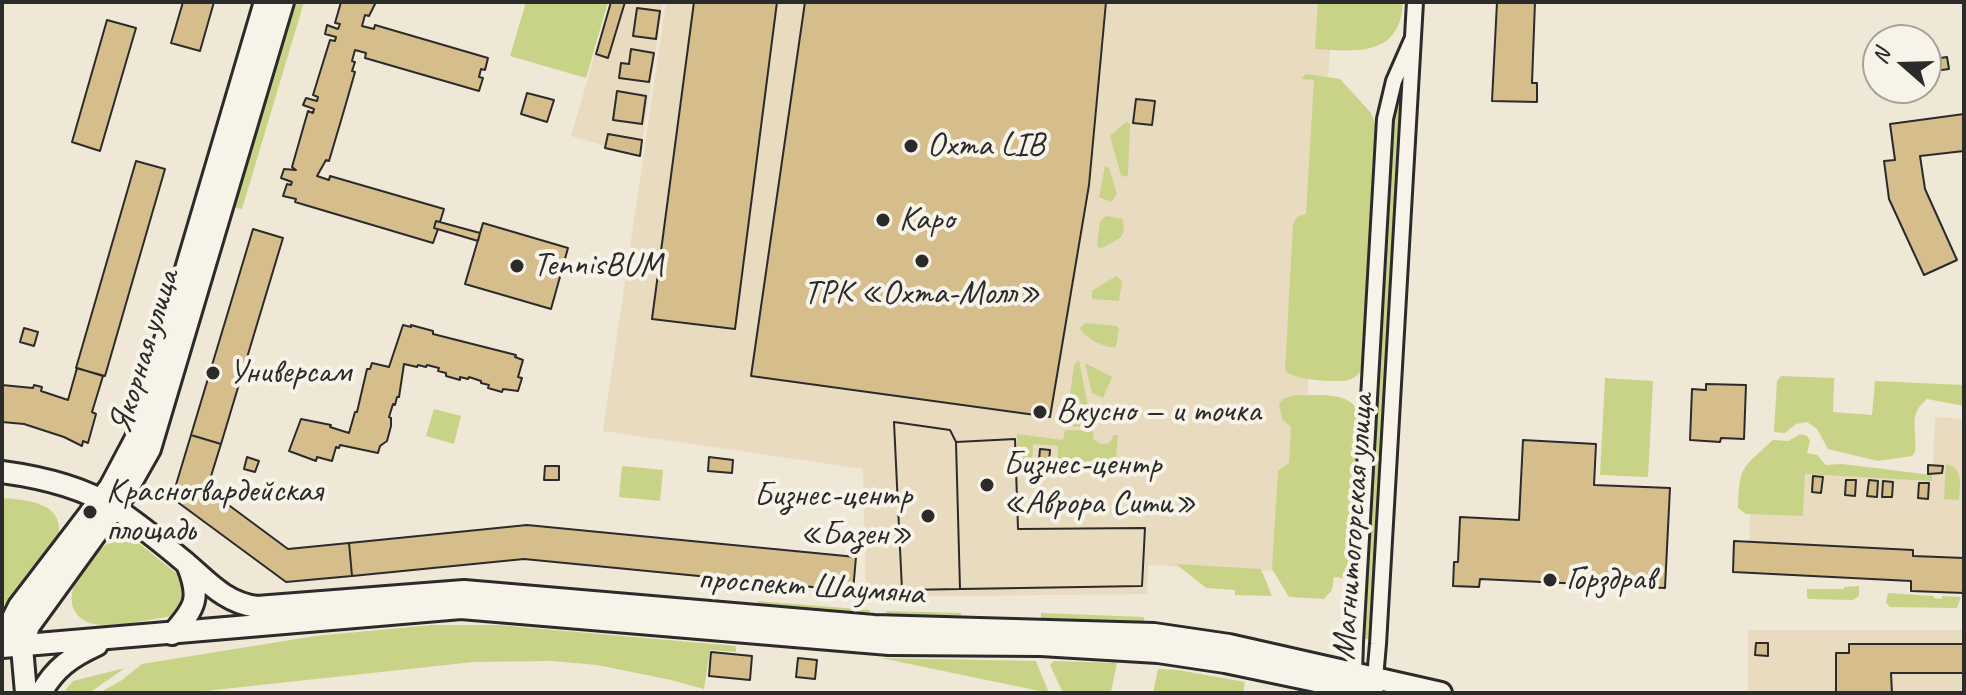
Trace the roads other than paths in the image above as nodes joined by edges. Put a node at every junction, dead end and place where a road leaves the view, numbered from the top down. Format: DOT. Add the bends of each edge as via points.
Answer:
graph roads {
  1 [pos="265,2"];
  2 [pos="283,2"];
  3 [pos="1415,2"];
  4 [pos="1412,40"];
  5 [pos="2,472"];
  6 [pos="108,504"];
  7 [pos="187,564"];
  8 [pos="172,634"];
  9 [pos="110,639"];
  10 [pos="7,647"];
  11 [pos="1366,683"];
  12 [pos="19,693"];
  13 [pos="26,693"];
  14 [pos="41,693"];
  15 [pos="1441,693"];
  1 -- 6 [label="street, Якорная улица" via="136,438"];
  2 -- 6 [label="street, Якорная улица" via="150,449"];
  3 -- 4 [label="street, Магнитогорская улица"];
  4 -- 11 [label="street, Магнитогорская улица"];
  4 -- 11 [label="street, Магнитогорская улица" via="1385,119"];
  5 -- 6 [label="street" via="29,475"];
  6 -- 7 [label="street"];
  6 -- 10 [label="street, Якорная улица" via="38,612"];
  7 -- 8 [label="street" via="196,596 193,609"];
  7 -- 11 [label="street, проспект Шаумяна" via="230,600 257,607 435,591 502,593 874,626 1154,634 1229,645"];
  8 -- 9 [label="street"];
  8 -- 11 [label="street, проспект Шаумяна" via="430,609 485,609 889,644 1126,649"];
  9 -- 10 [label="street"];
  9 -- 14 [label="street" via="59,666"];
  10 -- 12 [label="street"];
  10 -- 13 [label="street, Якорная улица"];
  11 -- 15 [label="street, проспект Шаумяна"];
}
